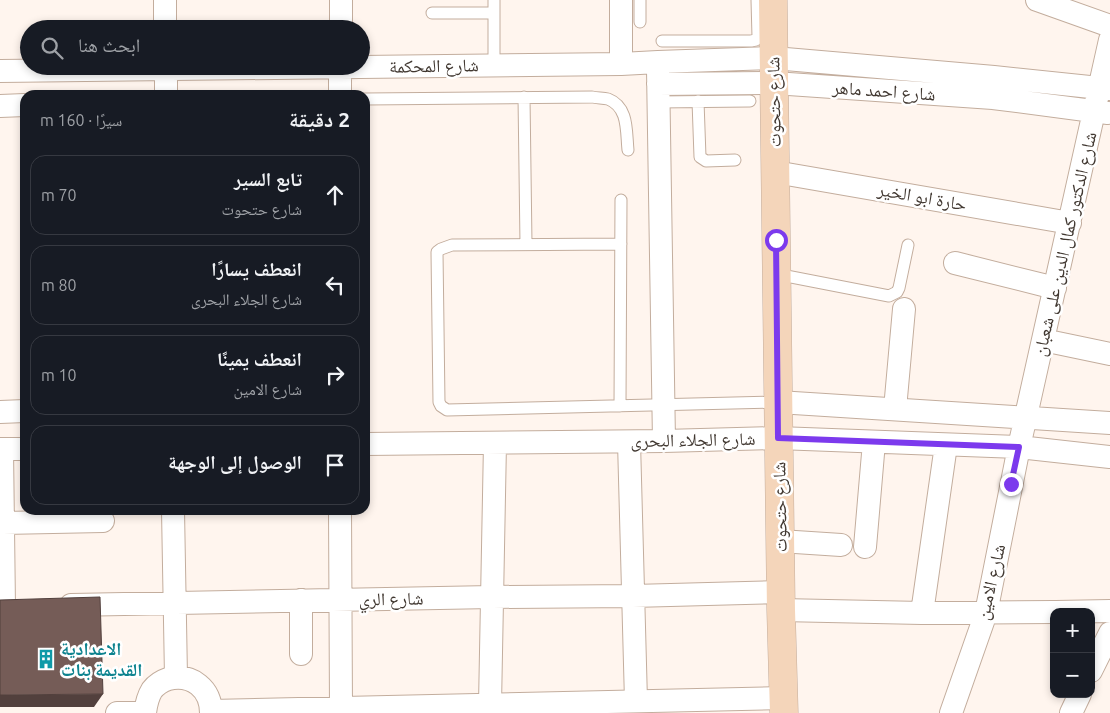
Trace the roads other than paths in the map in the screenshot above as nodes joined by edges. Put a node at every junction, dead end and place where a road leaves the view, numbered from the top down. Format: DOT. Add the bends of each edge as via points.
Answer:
graph roads {
  1 [pos="165,0"];
  2 [pos="341,0"];
  3 [pos="494,0"];
  4 [pos="620,0"];
  5 [pos="640,0"];
  6 [pos="757,0"];
  7 [pos="773,0"];
  8 [pos="1037,0"];
  9 [pos="432,13"];
  10 [pos="494,13"];
  11 [pos="165,20"];
  12 [pos="341,20"];
  13 [pos="640,22"];
  14 [pos="1110,26"];
  15 [pos="1110,40"];
  16 [pos="660,52"];
  17 [pos="621,64"];
  18 [pos="494,66"];
  19 [pos="370,67"];
  20 [pos="0,71"];
  21 [pos="20,71"];
  22 [pos="774,71"];
  23 [pos="166,75"];
  24 [pos="340,75"];
  25 [pos="1105,88"];
  26 [pos="166,90"];
  27 [pos="340,90"];
  28 [pos="658,93"];
  29 [pos="524,98"];
  30 [pos="370,99"];
  31 [pos="698,101"];
  32 [pos="750,101"];
  33 [pos="20,105"];
  34 [pos="0,106"];
  35 [pos="1102,112"];
  36 [pos="628,150"];
  37 [pos="735,160"];
  38 [pos="775,172"];
  39 [pos="621,200"];
  40 [pos="1070,223"];
  41 [pos="526,244"];
  42 [pos="621,244"];
  43 [pos="908,245"];
  44 [pos="955,263"];
  45 [pos="776,274"];
  46 [pos="1055,288"];
  47 [pos="904,309"];
  48 [pos="1043,340"];
  49 [pos="1110,354"];
  50 [pos="778,402"];
  51 [pos="664,405"];
  52 [pos="620,406"];
  53 [pos="895,410"];
  54 [pos="20,411"];
  55 [pos="0,412"];
  56 [pos="1025,417"];
  57 [pos="1110,423"];
  58 [pos="778,438"];
  59 [pos="664,441"];
  60 [pos="629,442"];
  61 [pos="874,442"];
  62 [pos="495,443"];
  63 [pos="370,444"];
  64 [pos="946,445"];
  65 [pos="1019,447"];
  66 [pos="1,449"];
  67 [pos="20,449"];
  68 [pos="1110,457"];
  69 [pos="174,515"];
  70 [pos="340,515"];
  71 [pos="103,521"];
  72 [pos="3,523"];
  73 [pos="780,541"];
  74 [pos="841,545"];
  75 [pos="865,547"];
  76 [pos="633,596"];
  77 [pos="492,597"];
  78 [pos="301,600"];
  79 [pos="341,600"];
  80 [pos="781,601"];
  81 [pos="175,603"];
  82 [pos="52,605"];
  83 [pos="9,606"];
  84 [pos="1095,611"];
  85 [pos="1110,611"];
  86 [pos="1050,612"];
  87 [pos="922,613"];
  88 [pos="986,613"];
  89 [pos="1110,633"];
  90 [pos="301,654"];
  91 [pos="1095,663"];
  92 [pos="176,677"];
  93 [pos="1078,698"];
  94 [pos="636,701"];
  95 [pos="490,705"];
  96 [pos="784,705"];
  97 [pos="679,707"];
  98 [pos="573,708"];
  99 [pos="327,710"];
  100 [pos="387,710"];
  101 [pos="211,712"];
  102 [pos="249,712"];
  103 [pos="117,713"];
  104 [pos="145,713"];
  105 [pos="951,713"];
  106 [pos="1071,713"];
  1 -- 11 [label="street"];
  2 -- 12 [label="street"];
  3 -- 10 [label="lane"];
  4 -- 17 [label="street"];
  5 -- 13 [label="lane"];
  6 -- 16 [label="lane" via="756,40"];
  7 -- 22 [label="main road, شارع حتحوت"];
  8 -- 14 [label="street"];
  9 -- 10 [label="lane"];
  10 -- 18 [label="lane"];
  15 -- 25 [label="street, شارع الدكتور كمال الدين على شعبان"];
  16 -- 17 [label="street, شارع المحكمة"];
  16 -- 22 [label="street, شارع احمد ماهر"];
  16 -- 28 [label="street"];
  17 -- 18 [label="street, شارع المحكمة"];
  18 -- 19 [label="street, شارع المحكمة"];
  20 -- 21 [label="street, شارع المحكمة"];
  22 -- 25 [label="street, شارع احمد ماهر" via="994,77"];
  22 -- 28 [label="street, شارع احمد ماهر"];
  22 -- 35 [label="street, شارع احمد ماهر"];
  22 -- 38 [label="main road, شارع حتحوت"];
  23 -- 26 [label="street"];
  24 -- 27 [label="street"];
  25 -- 35 [label="street, شارع الدكتور كمال الدين على شعبان"];
  28 -- 31 [label="lane"];
  28 -- 51 [label="street"];
  29 -- 30 [label="lane"];
  29 -- 36 [label="lane" via="608,99 624,114"];
  29 -- 41 [label="lane"];
  31 -- 32 [label="lane"];
  31 -- 37 [label="lane" via="700,157 706,161"];
  33 -- 34 [label="street"];
  35 -- 40 [label="street, شارع الدكتور كمال الدين على شعبان"];
  38 -- 40 [label="street, حارة ابو الخير"];
  38 -- 45 [label="main road, شارع حتحوت"];
  39 -- 42 [label="lane"];
  40 -- 46 [label="street, شارع الدكتور كمال الدين على شعبان"];
  41 -- 42 [label="lane"];
  41 -- 52 [label="lane, شارع الجلاء البحرى" via="452,245 437,252 441,406 447,410"];
  42 -- 52 [label="lane"];
  43 -- 45 [label="lane" via="899,288 894,295"];
  44 -- 46 [label="street"];
  45 -- 50 [label="main road, شارع حتحوت"];
  46 -- 48 [label="street, شارع الدكتور كمال الدين على شعبان"];
  47 -- 53 [label="street"];
  48 -- 49 [label="street"];
  48 -- 56 [label="street, شارع الدكتور كمال الدين على شعبان"];
  50 -- 51 [label="lane, شارع الجلاء البحرى"];
  50 -- 53 [label="street, شارع الجلاء البحرى"];
  50 -- 58 [label="main road, شارع حتحوت"];
  51 -- 52 [label="lane, شارع الجلاء البحرى"];
  51 -- 59 [label="street"];
  53 -- 56 [label="street, شارع الجلاء البحرى"];
  54 -- 55 [label="street"];
  56 -- 57 [label="street, شارع الجلاء البحرى"];
  56 -- 65 [label="street, شارع الدكتور كمال الدين على شعبان"];
  58 -- 59 [label="street, شارع الجلاء البحرى"];
  58 -- 61 [label="street, شارع الجلاء البحرى"];
  58 -- 73 [label="main road, شارع حتحوت"];
  59 -- 60 [label="street, شارع الجلاء البحرى"];
  60 -- 62 [label="street, شارع الجلاء البحرى"];
  60 -- 76 [label="street"];
  61 -- 64 [label="street, شارع الجلاء البحرى"];
  61 -- 75 [label="street"];
  62 -- 63 [label="street, شارع الجلاء البحرى"];
  62 -- 77 [label="street"];
  64 -- 65 [label="street, شارع الجلاء البحرى"];
  64 -- 87 [label="street"];
  65 -- 68 [label="street, شارع الجلاء البحرى"];
  65 -- 88 [label="street, شارع الامين"];
  66 -- 67 [label="street"];
  66 -- 72 [label="street"];
  69 -- 81 [label="street"];
  70 -- 79 [label="street"];
  71 -- 72 [label="street"];
  72 -- 83 [label="street"];
  73 -- 74 [label="street"];
  73 -- 80 [label="main road, شارع حتحوت"];
  76 -- 77 [label="street, شارع الري"];
  76 -- 80 [label="street, شارع الري"];
  76 -- 94 [label="street"];
  77 -- 79 [label="street, شارع الري"];
  77 -- 95 [label="street"];
  78 -- 79 [label="street, شارع الري"];
  78 -- 81 [label="street, شارع الري"];
  78 -- 90 [label="street"];
  79 -- 99 [label="street"];
  80 -- 87 [label="street, شارع الري"];
  80 -- 96 [label="main road, شارع حتحوت"];
  81 -- 82 [label="street, شارع الري"];
  81 -- 92 [label="street"];
  84 -- 85 [label="street, شارع الري"];
  86 -- 88 [label="street, شارع الري"];
  87 -- 88 [label="street, شارع الري"];
  88 -- 105 [label="street, شارع الامين"];
  89 -- 91 [label="street"];
  92 -- 101 [label="street" via="187,678 205,691"];
  92 -- 104 [label="street" via="153,688"];
  93 -- 106 [label="street"];
  94 -- 97 [label="street"];
  94 -- 98 [label="street"];
  95 -- 98 [label="street"];
  95 -- 100 [label="street"];
  96 -- 97 [label="street"];
  99 -- 100 [label="street"];
  99 -- 102 [label="street"];
  101 -- 102 [label="street"];
  103 -- 104 [label="street"];
}
